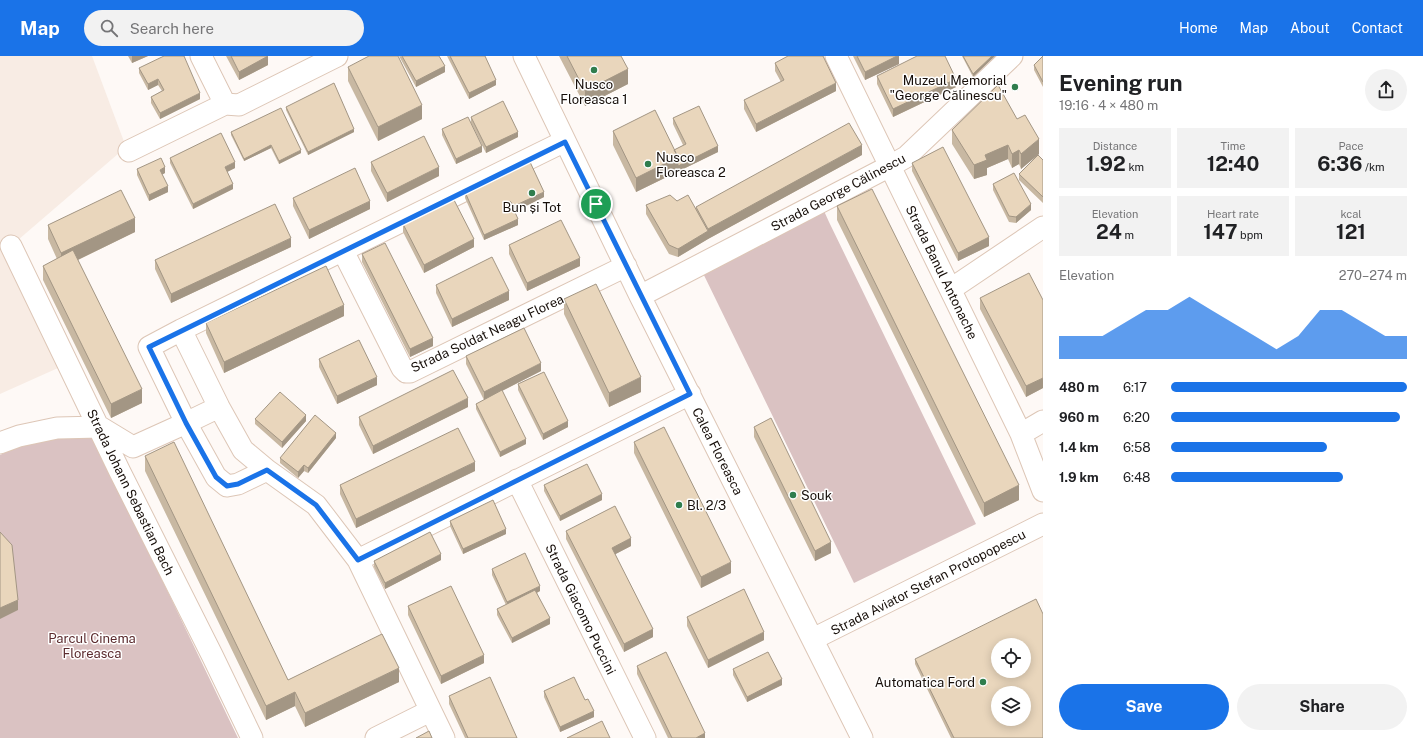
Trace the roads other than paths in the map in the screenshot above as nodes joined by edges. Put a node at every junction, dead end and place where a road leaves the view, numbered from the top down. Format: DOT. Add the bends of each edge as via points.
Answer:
graph roads {
  1 [pos="201,56"];
  2 [pos="337,56"];
  3 [pos="524,56"];
  4 [pos="836,56"];
  5 [pos="1012,56"];
  6 [pos="225,104"];
  7 [pos="565,142"];
  8 [pos="129,151"];
  9 [pos="890,166"];
  10 [pos="1043,227"];
  11 [pos="11,246"];
  12 [pos="343,251"];
  13 [pos="626,266"];
  14 [pos="951,289"];
  15 [pos="640,296"];
  16 [pos="181,330"];
  17 [pos="690,394"];
  18 [pos="219,407"];
  19 [pos="1043,421"];
  20 [pos="186,423"];
  21 [pos="100,427"];
  22 [pos="1022,434"];
  23 [pos="0,443"];
  24 [pos="267,470"];
  25 [pos="517,480"];
  26 [pos="1043,491"];
  27 [pos="1043,524"];
  28 [pos="358,560"];
  29 [pos="813,639"];
  30 [pos="430,711"];
  31 [pos="252,738"];
  32 [pos="376,738"];
  33 [pos="444,738"];
  34 [pos="645,738"];
  35 [pos="862,738"];
  1 -- 6 [label="street"];
  2 -- 6 [label="street" via="239,105"];
  3 -- 7 [label="street, Calea Floreasca"];
  4 -- 9 [label="street, Strada Banul Antonache"];
  5 -- 9 [label="street, Strada George Călinescu" via="906,157"];
  6 -- 8 [label="street"];
  7 -- 12 [label="street"];
  7 -- 13 [label="street, Calea Floreasca"];
  9 -- 14 [label="street, Strada Banul Antonache"];
  9 -- 15 [label="street, Strada George Călinescu"];
  10 -- 14 [label="street"];
  11 -- 21 [label="street, Strada Johann Sebastian Bach"];
  12 -- 13 [label="street, Strada Soldat Neagu Florea" via="406,372"];
  12 -- 16 [label="street"];
  13 -- 15 [label="street, Calea Floreasca"];
  14 -- 22 [label="street, Strada Banul Antonache"];
  15 -- 17 [label="street, Calea Floreasca"];
  16 -- 18 [label="street"];
  16 -- 20 [label="street" via="149,347"];
  17 -- 25 [label="street"];
  17 -- 29 [label="street, Calea Floreasca"];
  18 -- 20 [label="street"];
  18 -- 24 [label="street" via="243,450"];
  19 -- 22 [label="street"];
  20 -- 21 [label="street" via="133,446"];
  20 -- 24 [label="street" via="216,477 227,486 238,484"];
  21 -- 23 [label="street" via="57,428"];
  21 -- 31 [label="street, Strada Johann Sebastian Bach"];
  22 -- 26 [label="street, Strada Banul Antonache"];
  24 -- 28 [label="street" via="316,505"];
  25 -- 28 [label="street"];
  25 -- 34 [label="street, Strada Giacomo Puccini"];
  27 -- 29 [label="street, Strada Aviator Stefan Protopopescu"];
  28 -- 30 [label="street"];
  29 -- 35 [label="street, Calea Floreasca"];
  30 -- 32 [label="street"];
  30 -- 33 [label="street"];
}
